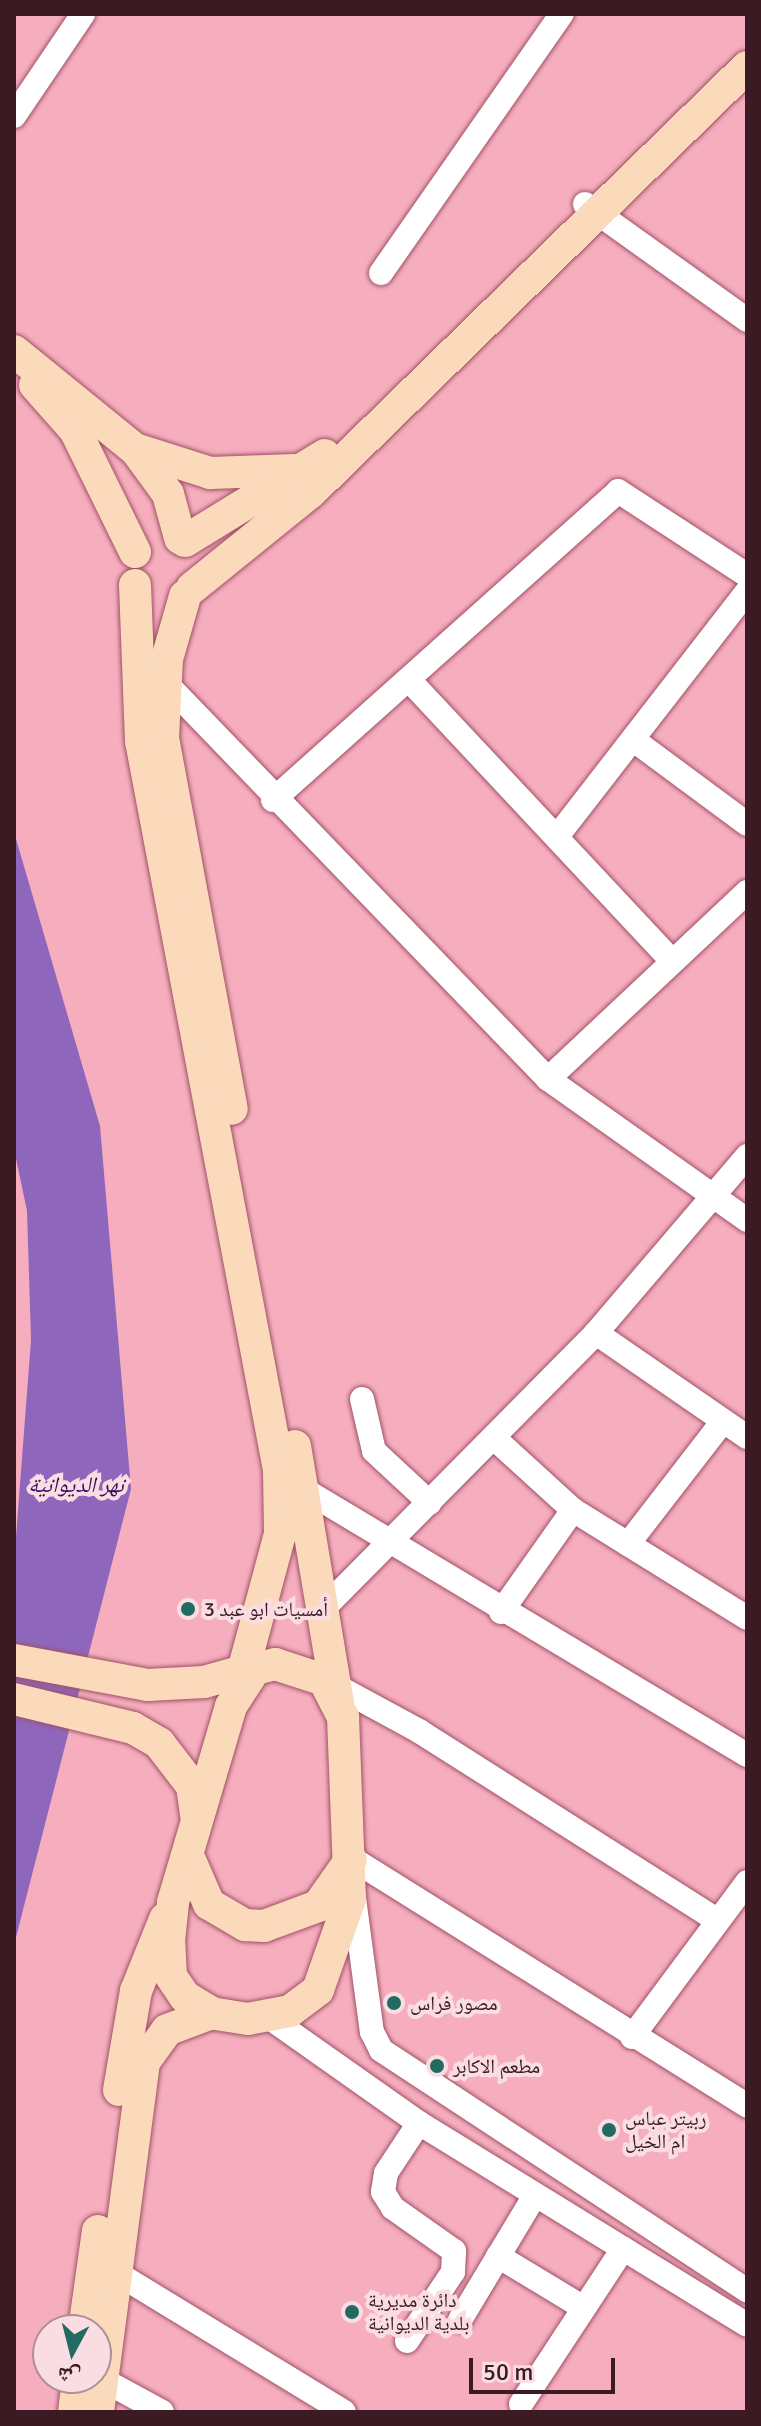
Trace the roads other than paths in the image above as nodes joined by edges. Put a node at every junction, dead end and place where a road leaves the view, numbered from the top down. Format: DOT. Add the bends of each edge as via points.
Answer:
graph roads {
  1 [pos="83,14"];
  2 [pos="562,14"];
  3 [pos="747,47"];
  4 [pos="747,67"];
  5 [pos="14,116"];
  6 [pos="589,208"];
  7 [pos="381,273"];
  8 [pos="747,320"];
  9 [pos="14,351"];
  10 [pos="14,362"];
  11 [pos="136,450"];
  12 [pos="314,466"];
  13 [pos="182,539"];
  14 [pos="135,552"];
  15 [pos="747,575"];
  16 [pos="135,585"];
  17 [pos="188,592"];
  18 [pos="747,592"];
  19 [pos="164,681"];
  20 [pos="410,681"];
  21 [pos="635,741"];
  22 [pos="273,800"];
  23 [pos="747,824"];
  24 [pos="559,834"];
  25 [pos="747,892"];
  26 [pos="671,960"];
  27 [pos="548,1079"];
  28 [pos="747,1156"];
  29 [pos="714,1197"];
  30 [pos="747,1220"];
  31 [pos="596,1333"];
  32 [pos="362,1399"];
  33 [pos="723,1421"];
  34 [pos="747,1437"];
  35 [pos="494,1438"];
  36 [pos="303,1489"];
  37 [pos="430,1503"];
  38 [pos="573,1510"];
  39 [pos="280,1534"];
  40 [pos="393,1543"];
  41 [pos="628,1544"];
  42 [pos="323,1609"];
  43 [pos="501,1612"];
  44 [pos="747,1618"];
  45 [pos="14,1660"];
  46 [pos="248,1676"];
  47 [pos="168,1685"];
  48 [pos="333,1689"];
  49 [pos="14,1699"];
  50 [pos="747,1755"];
  51 [pos="193,1848"];
  52 [pos="351,1868"];
  53 [pos="747,1882"];
  54 [pos="173,1902"];
  55 [pos="717,1920"];
  56 [pos="212,2013"];
  57 [pos="270,2018"];
  58 [pos="632,2037"];
  59 [pos="747,2105"];
  60 [pos="419,2123"];
  61 [pos="535,2195"];
  62 [pos="623,2249"];
  63 [pos="498,2256"];
  64 [pos="115,2272"];
  65 [pos="747,2290"];
  66 [pos="584,2308"];
  67 [pos="86,2314"];
  68 [pos="106,2314"];
  69 [pos="460,2320"];
  70 [pos="747,2325"];
  71 [pos="407,2341"];
  72 [pos="112,2387"];
  73 [pos="83,2394"];
  74 [pos="521,2404"];
  75 [pos="74,2412"];
  76 [pos="162,2412"];
  77 [pos="344,2412"];
  1 -- 5 [label="street"];
  2 -- 7 [label="street"];
  3 -- 6 [label="main road"];
  4 -- 6 [label="main road"];
  6 -- 8 [label="street"];
  6 -- 12 [label="main road"];
  6 -- 17 [label="main road" via="283,518"];
  9 -- 11 [label="main road"];
  10 -- 14 [label="main road" via="75,430"];
  11 -- 12 [label="main road" via="230,475"];
  11 -- 13 [label="main road" via="168,494"];
  12 -- 13 [label="main road"];
  13 -- 14 [label="main road" via="160,535"];
  13 -- 17 [label="main road" via="199,568"];
  14 -- 16 [label="main road"];
  15 -- 20 [label="street" via="618,491 600,500"];
  16 -- 17 [label="main road" via="152,600"];
  16 -- 39 [label="main road" via="141,741 279,1470"];
  17 -- 19 [label="main road"];
  18 -- 21 [label="street"];
  19 -- 22 [label="street"];
  19 -- 36 [label="main road" via="163,738 175,812"];
  20 -- 22 [label="street"];
  20 -- 24 [label="street"];
  21 -- 23 [label="street"];
  21 -- 24 [label="street"];
  22 -- 27 [label="street"];
  24 -- 26 [label="street"];
  25 -- 26 [label="street"];
  26 -- 27 [label="street"];
  27 -- 29 [label="street"];
  28 -- 29 [label="street"];
  29 -- 30 [label="street"];
  29 -- 31 [label="street"];
  31 -- 33 [label="street"];
  31 -- 35 [label="street"];
  32 -- 37 [label="street" via="374,1451"];
  33 -- 34 [label="street"];
  33 -- 41 [label="street"];
  35 -- 37 [label="street"];
  35 -- 38 [label="street"];
  36 -- 40 [label="street"];
  36 -- 42 [label="main road"];
  37 -- 40 [label="street"];
  38 -- 41 [label="street"];
  38 -- 43 [label="street"];
  39 -- 46 [label="main road"];
  39 -- 47 [label="main road" via="239,1632 216,1660"];
  40 -- 42 [label="street"];
  40 -- 43 [label="street"];
  41 -- 44 [label="street"];
  42 -- 48 [label="main road"];
  43 -- 50 [label="street"];
  45 -- 47 [label="main road" via="116,1683"];
  46 -- 47 [label="main road"];
  46 -- 48 [label="main road" via="302,1667"];
  46 -- 51 [label="main road"];
  48 -- 52 [label="main road"];
  48 -- 55 [label="street"];
  49 -- 51 [label="main road" via="133,1728 180,1762 192,1786"];
  51 -- 52 [label="main road" via="209,1904 264,1926 318,1906"];
  51 -- 54 [label="main road"];
  52 -- 57 [label="main road" via="327,1978 301,2006"];
  52 -- 58 [label="street"];
  52 -- 65 [label="street" via="362,1911 372,2032 381,2050"];
  53 -- 55 [label="street"];
  54 -- 56 [label="main road" via="171,1976 185,1997"];
  54 -- 67 [label="main road" via="136,1991"];
  55 -- 58 [label="street"];
  56 -- 57 [label="main road"];
  56 -- 64 [label="main road" via="167,2030 144,2062"];
  57 -- 60 [label="street"];
  58 -- 59 [label="street"];
  60 -- 61 [label="street"];
  60 -- 71 [label="street" via="386,2173 383,2192 393,2208 454,2251 453,2272"];
  61 -- 62 [label="street"];
  61 -- 63 [label="street"];
  62 -- 66 [label="street"];
  62 -- 70 [label="street"];
  63 -- 66 [label="street"];
  63 -- 69 [label="street"];
  64 -- 68 [label="main road"];
  64 -- 77 [label="street"];
  66 -- 74 [label="street"];
  72 -- 76 [label="street"];
  73 -- 75 [label="main road"];
}
